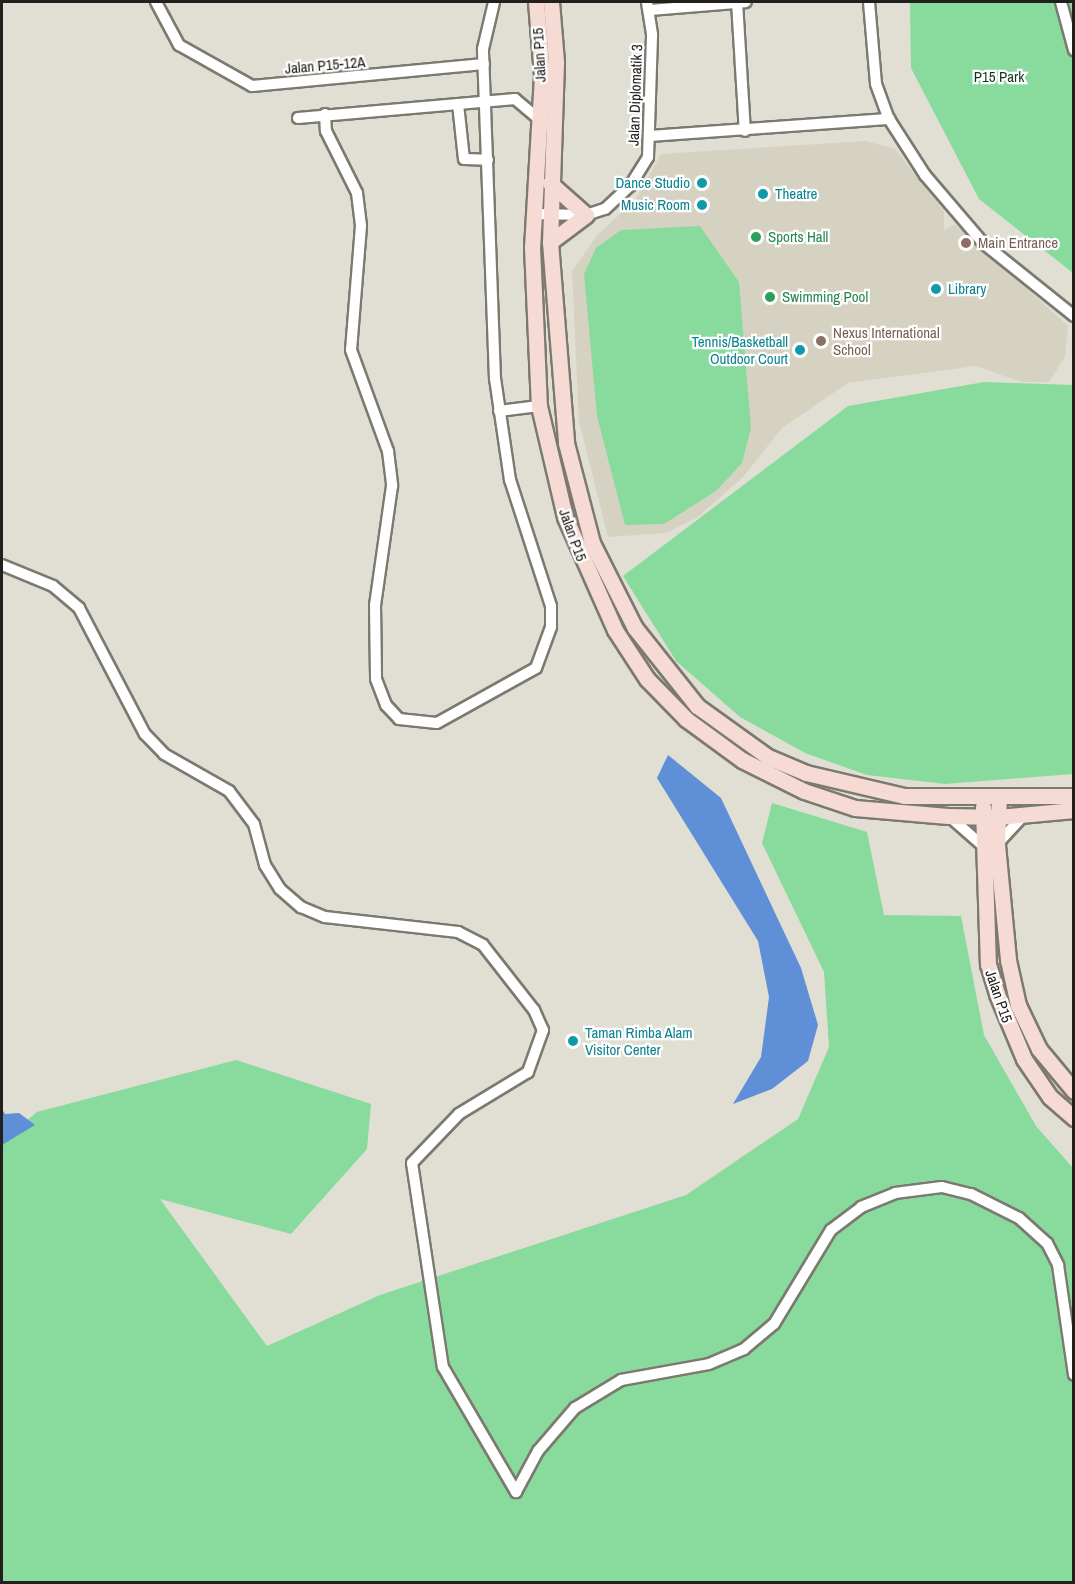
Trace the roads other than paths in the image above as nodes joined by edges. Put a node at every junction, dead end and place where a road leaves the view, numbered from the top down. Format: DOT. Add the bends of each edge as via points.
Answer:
graph roads {
  1 [pos="156,2"];
  2 [pos="494,2"];
  3 [pos="536,2"];
  4 [pos="551,2"];
  5 [pos="738,2"];
  6 [pos="746,2"];
  7 [pos="869,2"];
  8 [pos="1061,2"];
  9 [pos="648,6"];
  10 [pos="1074,50"];
  11 [pos="484,64"];
  12 [pos="487,101"];
  13 [pos="458,104"];
  14 [pos="325,114"];
  15 [pos="297,118"];
  16 [pos="539,119"];
  17 [pos="890,119"];
  18 [pos="745,131"];
  19 [pos="651,136"];
  20 [pos="488,160"];
  21 [pos="550,183"];
  22 [pos="534,214"];
  23 [pos="586,215"];
  24 [pos="550,216"];
  25 [pos="550,242"];
  26 [pos="1074,316"];
  27 [pos="540,406"];
  28 [pos="499,411"];
  29 [pos="2,566"];
  30 [pos="612,590"];
  31 [pos="595,596"];
  32 [pos="1074,796"];
  33 [pos="991,799"];
  34 [pos="1074,810"];
  35 [pos="948,816"];
  36 [pos="991,817"];
  37 [pos="1022,817"];
  38 [pos="990,845"];
  39 [pos="1074,1091"];
  40 [pos="1074,1118"];
  41 [pos="1074,1375"];
  1 -- 11 [label="street, Jalan P15-12A" via="179,45 252,86"];
  2 -- 11 [label="street"];
  3 -- 16 [label="street, Jalan P15"];
  4 -- 21 [label="street, Jalan P15" via="556,62"];
  5 -- 6 [label="street"];
  5 -- 9 [label="street"];
  5 -- 18 [label="street"];
  7 -- 17 [label="street" via="871,59"];
  8 -- 10 [label="street"];
  9 -- 19 [label="street, Jalan Diplomatik 3"];
  11 -- 12 [label="street"];
  12 -- 13 [label="street"];
  12 -- 16 [label="street" via="514,99"];
  12 -- 20 [label="street"];
  13 -- 14 [label="street"];
  13 -- 20 [label="street" via="464,159"];
  14 -- 15 [label="street"];
  14 -- 28 [label="street" via="326,131 357,193 362,226 351,350 388,452 392,486 375,605 376,679 386,705 399,718 416,724 437,723 500,690 536,668 545,653 551,606 515,498"];
  16 -- 22 [label="street, Jalan P15"];
  17 -- 18 [label="street"];
  17 -- 26 [label="street" via="925,175 971,230 1019,277"];
  18 -- 19 [label="street"];
  19 -- 23 [label="street, Jalan Diplomatik 3" via="648,157 630,186 605,209"];
  20 -- 28 [label="street"];
  21 -- 23 [label="street"];
  21 -- 24 [label="street, Jalan P15"];
  22 -- 24 [label="street, Jalan Diplomatik 3"];
  22 -- 27 [label="street, Jalan P15"];
  23 -- 24 [label="street, Jalan Diplomatik 3"];
  23 -- 25 [label="street"];
  24 -- 25 [label="street, Jalan P15"];
  25 -- 30 [label="street, Jalan P15" via="566,443 592,543"];
  27 -- 28 [label="street"];
  27 -- 31 [label="street, Jalan P15" via="565,518"];
  29 -- 41 [label="street" via="53,586 79,608 145,734 164,754 229,791 254,824 265,865 280,889 301,907 325,917 458,932 483,945 534,1010 543,1030 528,1072 459,1114 412,1163 443,1367 516,1492 538,1451 582,1402 621,1380 709,1364 744,1349 774,1324 831,1230 861,1207 895,1193 942,1187 971,1194 1019,1218 1047,1243 1058,1265"];
  30 -- 31 [label="street"];
  30 -- 33 [label="street, Jalan P15" via="666,672 697,706 768,756 862,789"];
  31 -- 35 [label="street, Jalan P15" via="647,679 686,719 742,760 804,791 855,808"];
  32 -- 33 [label="street, Jalan P15"];
  33 -- 36 [label="street"];
  34 -- 37 [label="street"];
  35 -- 36 [label="street, Jalan P15"];
  35 -- 38 [label="street"];
  36 -- 37 [label="street"];
  36 -- 38 [label="street, Jalan P15"];
  37 -- 38 [label="street"];
  38 -- 39 [label="street, Jalan P15" via="1018,1005 1039,1049"];
  38 -- 40 [label="street, Jalan P15" via="988,964 997,994 1024,1059 1050,1097"];
}
